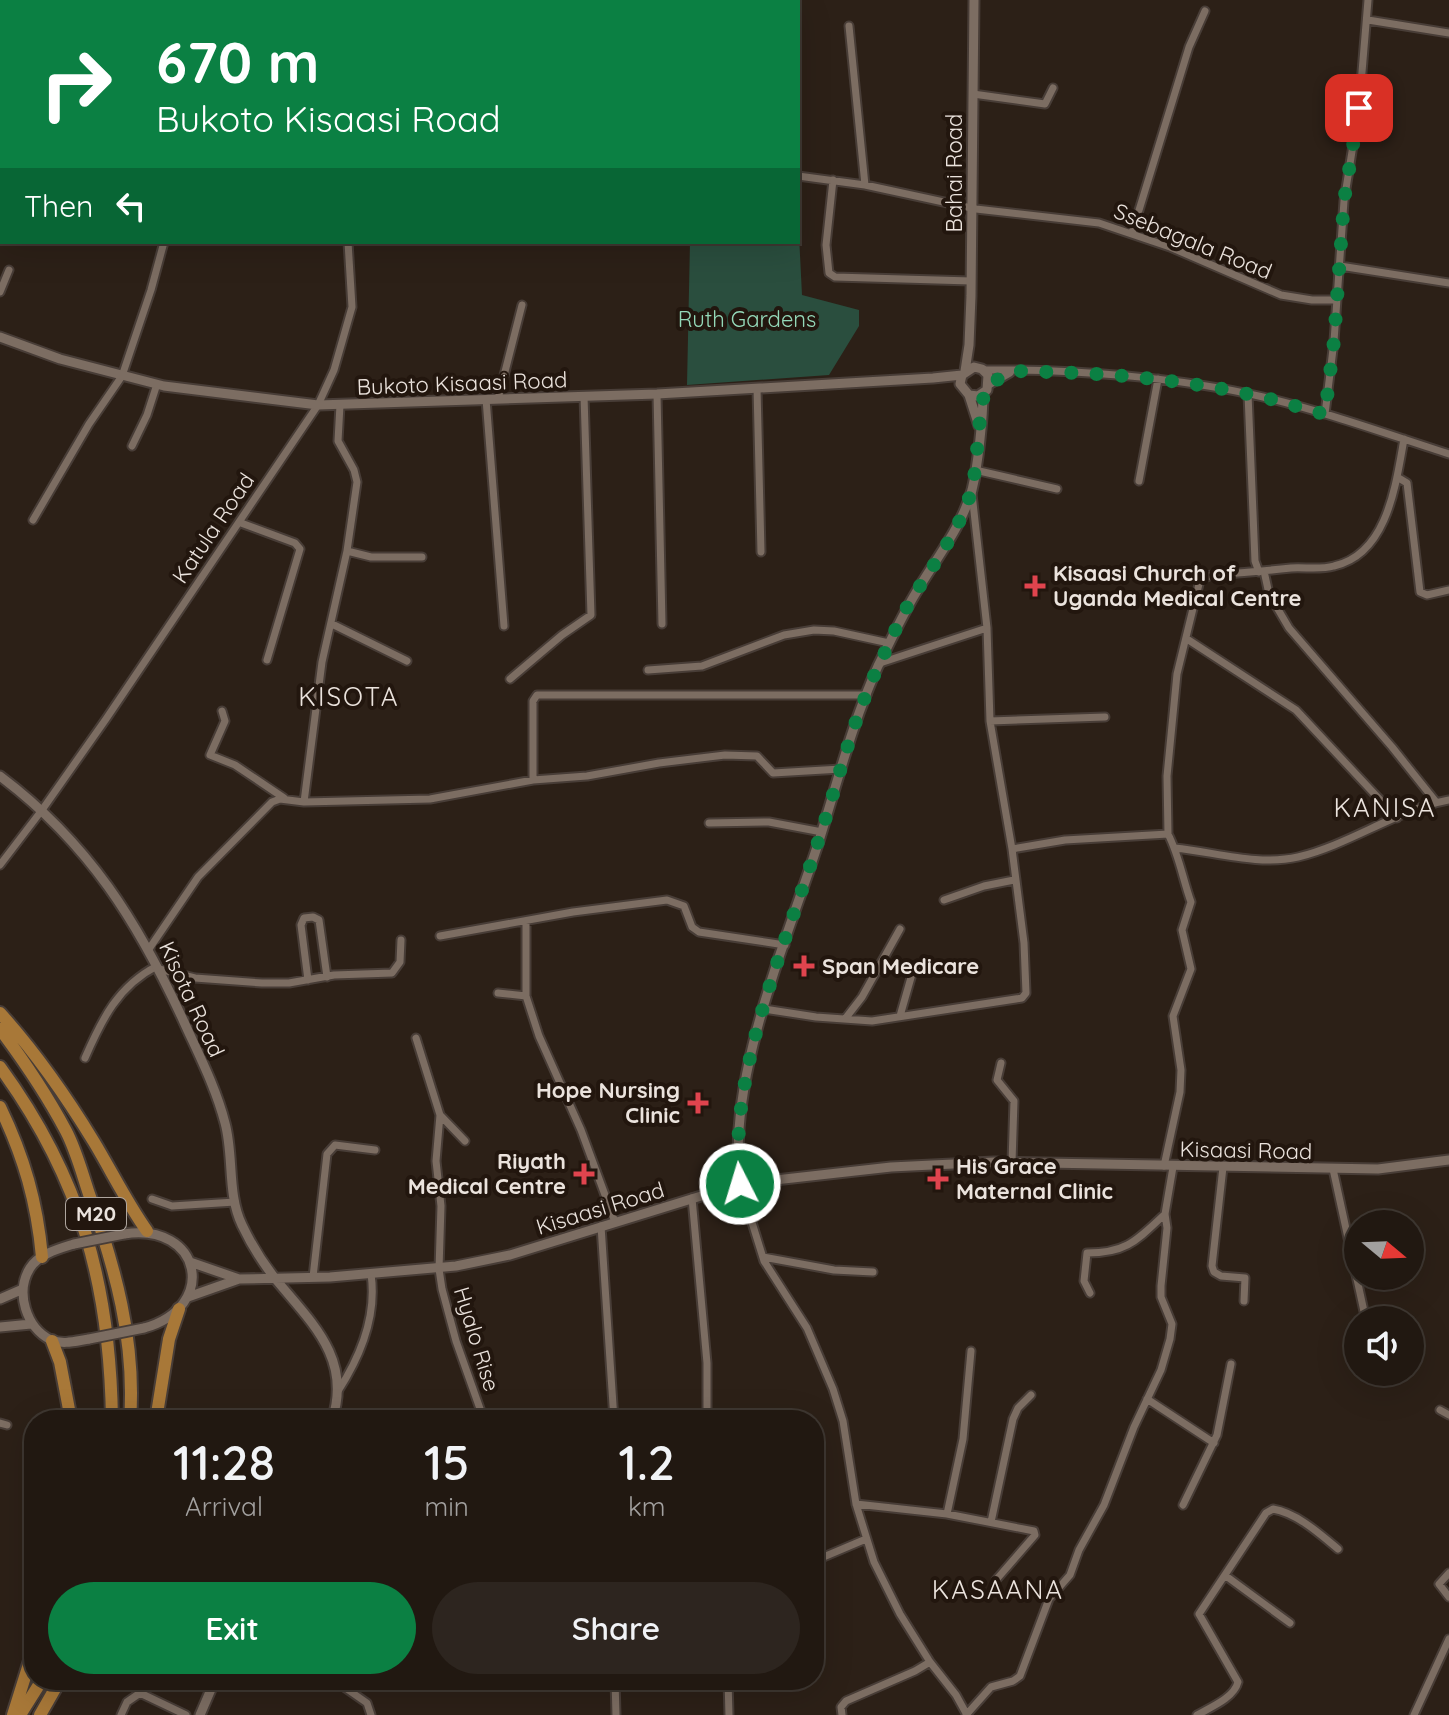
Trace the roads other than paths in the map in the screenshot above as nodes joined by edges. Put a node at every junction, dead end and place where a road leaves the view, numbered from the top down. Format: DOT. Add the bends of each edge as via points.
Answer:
graph roads {
  1 [pos="974,0"];
  2 [pos="1368,0"];
  3 [pos="1205,11"];
  4 [pos="1368,20"];
  5 [pos="849,26"];
  6 [pos="1449,33"];
  7 [pos="1053,88"];
  8 [pos="973,94"];
  9 [pos="800,176"];
  10 [pos="833,180"];
  11 [pos="865,185"];
  12 [pos="972,208"];
  13 [pos="1132,233"];
  14 [pos="163,244"];
  15 [pos="348,244"];
  16 [pos="1340,266"];
  17 [pos="9,270"];
  18 [pos="971,281"];
  19 [pos="1449,283"];
  20 [pos="0,292"];
  21 [pos="1337,300"];
  22 [pos="522,305"];
  23 [pos="0,337"];
  24 [pos="969,345"];
  25 [pos="982,369"];
  26 [pos="1012,372"];
  27 [pos="964,373"];
  28 [pos="122,376"];
  29 [pos="933,378"];
  30 [pos="1158,379"];
  31 [pos="157,384"];
  32 [pos="757,388"];
  33 [pos="986,389"];
  34 [pos="965,391"];
  35 [pos="657,394"];
  36 [pos="1248,394"];
  37 [pos="584,396"];
  38 [pos="486,399"];
  39 [pos="498,399"];
  40 [pos="318,405"];
  41 [pos="340,405"];
  42 [pos="1325,414"];
  43 [pos="979,426"];
  44 [pos="1404,439"];
  45 [pos="132,446"];
  46 [pos="1449,454"];
  47 [pos="975,470"];
  48 [pos="1397,477"];
  49 [pos="1139,481"];
  50 [pos="1057,489"];
  51 [pos="972,491"];
  52 [pos="33,520"];
  53 [pos="241,523"];
  54 [pos="347,551"];
  55 [pos="761,552"];
  56 [pos="422,557"];
  57 [pos="1261,572"];
  58 [pos="1449,590"];
  59 [pos="332,624"];
  60 [pos="662,624"];
  61 [pos="504,626"];
  62 [pos="987,628"];
  63 [pos="1187,639"];
  64 [pos="889,643"];
  65 [pos="267,660"];
  66 [pos="407,661"];
  67 [pos="880,663"];
  68 [pos="648,670"];
  69 [pos="510,679"];
  70 [pos="867,695"];
  71 [pos="222,711"];
  72 [pos="1105,717"];
  73 [pos="990,721"];
  74 [pos="841,769"];
  75 [pos="0,776"];
  76 [pos="533,780"];
  77 [pos="285,800"];
  78 [pos="1449,800"];
  79 [pos="304,802"];
  80 [pos="1436,802"];
  81 [pos="42,810"];
  82 [pos="1397,818"];
  83 [pos="709,823"];
  84 [pos="822,832"];
  85 [pos="1168,834"];
  86 [pos="1175,848"];
  87 [pos="1012,849"];
  88 [pos="0,865"];
  89 [pos="1014,880"];
  90 [pos="944,900"];
  91 [pos="526,921"];
  92 [pos="900,929"];
  93 [pos="440,936"];
  94 [pos="401,940"];
  95 [pos="785,945"];
  96 [pos="149,949"];
  97 [pos="925,965"];
  98 [pos="158,968"];
  99 [pos="327,977"];
  100 [pos="308,980"];
  101 [pos="498,993"];
  102 [pos="526,996"];
  103 [pos="764,1009"];
  104 [pos="0,1013"];
  105 [pos="900,1016"];
  106 [pos="845,1019"];
  107 [pos="0,1029"];
  108 [pos="416,1038"];
  109 [pos="85,1058"];
  110 [pos="1001,1063"];
  111 [pos="0,1067"];
  112 [pos="0,1107"];
  113 [pos="440,1115"];
  114 [pos="465,1141"];
  115 [pos="375,1150"];
  116 [pos="1449,1160"];
  117 [pos="1012,1162"];
  118 [pos="1169,1166"];
  119 [pos="1223,1167"];
  120 [pos="1333,1169"];
  121 [pos="740,1184"];
  122 [pos="692,1198"];
  123 [pos="152,1199"];
  124 [pos="235,1202"];
  125 [pos="1165,1214"];
  126 [pos="615,1222"];
  127 [pos="601,1226"];
  128 [pos="147,1231"];
  129 [pos="42,1257"];
  130 [pos="763,1257"];
  131 [pos="190,1262"];
  132 [pos="439,1269"];
  133 [pos="873,1272"];
  134 [pos="371,1274"];
  135 [pos="313,1277"];
  136 [pos="239,1279"];
  137 [pos="275,1279"];
  138 [pos="23,1289"];
  139 [pos="1090,1293"];
  140 [pos="188,1297"];
  141 [pos="0,1299"];
  142 [pos="1244,1301"];
  143 [pos="1363,1306"];
  144 [pos="179,1309"];
  145 [pos="31,1324"];
  146 [pos="0,1327"];
  147 [pos="52,1341"];
  148 [pos="971,1351"];
  149 [pos="1231,1364"];
  150 [pos="338,1391"];
  151 [pos="1031,1395"];
  152 [pos="1147,1399"];
  153 [pos="69,1410"];
  154 [pos="111,1410"];
  155 [pos="131,1410"];
  156 [pos="158,1410"];
  157 [pos="334,1410"];
  158 [pos="481,1410"];
  159 [pos="613,1410"];
  160 [pos="707,1410"];
  161 [pos="1440,1410"];
  162 [pos="1449,1415"];
  163 [pos="1214,1443"];
  164 [pos="856,1504"];
  165 [pos="1183,1505"];
  166 [pos="947,1514"];
  167 [pos="991,1522"];
  168 [pos="866,1539"];
  169 [pos="1338,1549"];
  170 [pos="824,1557"];
  171 [pos="1449,1573"];
  172 [pos="1226,1576"];
  173 [pos="996,1580"];
  174 [pos="1449,1597"];
  175 [pos="1290,1623"];
  176 [pos="1449,1639"];
  177 [pos="930,1662"];
  178 [pos="24,1680"];
  179 [pos="36,1690"];
  180 [pos="54,1690"];
  181 [pos="211,1690"];
  182 [pos="348,1690"];
  183 [pos="615,1690"];
  184 [pos="728,1690"];
  185 [pos="371,1712"];
  186 [pos="13,1715"];
  187 [pos="20,1715"];
  188 [pos="40,1715"];
  189 [pos="121,1715"];
  190 [pos="186,1715"];
  191 [pos="200,1715"];
  192 [pos="616,1715"];
  193 [pos="729,1715"];
  194 [pos="842,1715"];
  195 [pos="966,1715"];
  196 [pos="1197,1715"];
  197 [pos="1414,1715"];
  1 -- 8 [label="main road, Bahai Road"];
  2 -- 4 [label="street"];
  3 -- 13 [label="street"];
  4 -- 6 [label="street"];
  4 -- 16 [label="street"];
  5 -- 11 [label="street"];
  7 -- 8 [label="street" via="1045,104"];
  8 -- 12 [label="main road, Bahai Road"];
  9 -- 10 [label="street, Ssebagala Road"];
  10 -- 11 [label="street, Ssebagala Road"];
  10 -- 18 [label="street" via="826,245 829,273"];
  11 -- 12 [label="street, Ssebagala Road"];
  12 -- 13 [label="street, Ssebagala Road" via="1086,221"];
  12 -- 18 [label="main road, Bahai Road"];
  13 -- 21 [label="street, Ssebagala Road" via="1281,295"];
  14 -- 28 [label="street"];
  15 -- 40 [label="street, Katula Road" via="352,307"];
  16 -- 19 [label="street"];
  16 -- 21 [label="street"];
  17 -- 20 [label="street"];
  18 -- 24 [label="main road, Bahai Road"];
  21 -- 42 [label="street"];
  22 -- 39 [label="street"];
  23 -- 28 [label="main road, Bukoto Kisaasi Road"];
  24 -- 25 [label="main road, Bahai Road"];
  24 -- 27 [label="main road, Bahai Road"];
  25 -- 26 [label="street"];
  25 -- 27 [label="main road, Bukoto Kisaasi Road"];
  25 -- 33 [label="main road, Bahai Road" via="988,375"];
  26 -- 30 [label="street"];
  26 -- 33 [label="street"];
  27 -- 29 [label="main road, Bukoto Kisaasi Road"];
  27 -- 34 [label="main road, Bahai Road"];
  28 -- 31 [label="main road, Bukoto Kisaasi Road"];
  28 -- 52 [label="street"];
  29 -- 32 [label="main road, Bukoto Kisaasi Road"];
  29 -- 34 [label="main road, Bukoto Kisaasi Road"];
  30 -- 36 [label="street"];
  30 -- 49 [label="street"];
  31 -- 40 [label="main road, Bukoto Kisaasi Road"];
  31 -- 45 [label="street"];
  32 -- 35 [label="main road, Bukoto Kisaasi Road"];
  32 -- 55 [label="street"];
  33 -- 34 [label="main road"];
  33 -- 43 [label="main road"];
  34 -- 43 [label="main road"];
  35 -- 37 [label="main road, Bukoto Kisaasi Road"];
  35 -- 60 [label="street"];
  36 -- 42 [label="street"];
  36 -- 57 [label="street" via="1255,561"];
  37 -- 39 [label="main road, Bukoto Kisaasi Road"];
  37 -- 69 [label="street" via="591,615"];
  38 -- 39 [label="main road, Bukoto Kisaasi Road"];
  38 -- 41 [label="main road, Bukoto Kisaasi Road"];
  38 -- 61 [label="street"];
  40 -- 41 [label="main road, Bukoto Kisaasi Road"];
  40 -- 53 [label="street, Katula Road"];
  41 -- 54 [label="street" via="338,441 357,482"];
  42 -- 44 [label="street"];
  43 -- 47 [label="main road"];
  44 -- 46 [label="street"];
  44 -- 48 [label="street"];
  47 -- 50 [label="street"];
  47 -- 51 [label="main road"];
  48 -- 57 [label="street" via="1376,536 1357,555 1334,566"];
  48 -- 58 [label="street" via="1407,483 1420,592"];
  51 -- 62 [label="street"];
  51 -- 64 [label="main road"];
  53 -- 65 [label="street" via="300,549"];
  53 -- 81 [label="street, Katula Road"];
  54 -- 56 [label="street" via="371,557"];
  54 -- 59 [label="street"];
  57 -- 63 [label="street" via="1200,580"];
  57 -- 80 [label="street" via="1289,628"];
  59 -- 66 [label="street"];
  59 -- 79 [label="street"];
  62 -- 67 [label="street"];
  62 -- 73 [label="street"];
  63 -- 82 [label="street" via="1296,710"];
  63 -- 85 [label="street" via="1177,674 1169,755"];
  64 -- 67 [label="main road"];
  64 -- 68 [label="street" via="814,630 784,635 702,666"];
  67 -- 70 [label="main road"];
  70 -- 74 [label="main road"];
  70 -- 76 [label="street" via="537,695"];
  71 -- 77 [label="street" via="225,721 210,755 235,765"];
  72 -- 73 [label="street"];
  73 -- 87 [label="street"];
  74 -- 76 [label="street" via="773,773 751,754"];
  74 -- 84 [label="main road"];
  75 -- 81 [label="main road, Kisota Road"];
  76 -- 79 [label="street" via="430,799"];
  77 -- 79 [label="street"];
  77 -- 96 [label="street" via="272,802 207,867"];
  78 -- 80 [label="street"];
  80 -- 82 [label="street"];
  81 -- 88 [label="street, Katula Road"];
  81 -- 96 [label="main road, Kisota Road" via="118,898"];
  82 -- 86 [label="street" via="1283,859"];
  83 -- 84 [label="street" via="769,822"];
  84 -- 95 [label="main road"];
  85 -- 86 [label="street"];
  85 -- 87 [label="street"];
  86 -- 118 [label="street" via="1191,902 1182,925 1191,969 1173,1016 1181,1070"];
  87 -- 89 [label="street"];
  89 -- 90 [label="street"];
  89 -- 105 [label="street" via="1024,943 1025,996"];
  91 -- 93 [label="street"];
  91 -- 95 [label="street" via="673,900 684,906 699,932"];
  91 -- 102 [label="street"];
  92 -- 106 [label="street"];
  94 -- 99 [label="street" via="400,962 392,973"];
  95 -- 103 [label="main road"];
  96 -- 98 [label="main road, Kisota Road"];
  97 -- 105 [label="street" via="912,974"];
  98 -- 100 [label="street" via="241,983"];
  98 -- 109 [label="street" via="139,975 112,1004"];
  98 -- 124 [label="main road, Kisota Road" via="226,1125"];
  99 -- 100 [label="street"];
  99 -- 100 [label="street" via="319,920 304,918"];
  101 -- 102 [label="street"];
  102 -- 126 [label="street"];
  103 -- 106 [label="street"];
  103 -- 121 [label="main road" via="738,1125"];
  104 -- 128 [label="highway" via="58,1084"];
  105 -- 106 [label="street"];
  107 -- 155 [label="highway, M20" via="68,1135 99,1223 121,1294"];
  108 -- 113 [label="street"];
  110 -- 117 [label="street" via="997,1080 1014,1101"];
  111 -- 154 [label="highway, M20" via="31,1109 69,1187 94,1256 107,1321"];
  112 -- 129 [label="highway" via="19,1146 38,1212"];
  113 -- 114 [label="street"];
  113 -- 132 [label="street, Hyalo Rise"];
  115 -- 135 [label="street" via="335,1145 327,1154"];
  116 -- 120 [label="main road, Kisaasi Road"];
  117 -- 118 [label="main road, Kisaasi Road"];
  117 -- 121 [label="main road, Kisaasi Road" via="930,1163"];
  118 -- 119 [label="main road, Kisaasi Road"];
  118 -- 125 [label="street"];
  119 -- 120 [label="main road, Kisaasi Road"];
  119 -- 142 [label="street" via="1212,1266 1221,1276 1245,1278"];
  120 -- 143 [label="street"];
  121 -- 122 [label="main road, Kisaasi Road"];
  121 -- 130 [label="street"];
  122 -- 126 [label="main road, Kisaasi Road"];
  122 -- 160 [label="street"];
  123 -- 124 [label="street" via="172,1206"];
  124 -- 137 [label="main road, Kisota Road" via="242,1226"];
  125 -- 139 [label="street" via="1131,1245 1111,1253 1087,1253 1084,1281"];
  125 -- 152 [label="street" via="1161,1297 1172,1324 1161,1370"];
  126 -- 127 [label="main road, Kisaasi Road"];
  127 -- 132 [label="main road, Kisaasi Road" via="510,1255"];
  127 -- 159 [label="street"];
  128 -- 129 [label="main road, bridge" via="74,1244"];
  128 -- 131 [label="main road" via="184,1249"];
  129 -- 138 [label="main road" via="31,1266"];
  130 -- 133 [label="street"];
  130 -- 164 [label="street" via="807,1328 833,1389"];
  131 -- 136 [label="main road"];
  131 -- 140 [label="main road"];
  132 -- 134 [label="main road, Kisaasi Road"];
  132 -- 158 [label="street, Hyalo Rise" via="448,1315"];
  134 -- 135 [label="main road, Kisaasi Road"];
  134 -- 150 [label="street" via="374,1295 366,1330 355,1366"];
  135 -- 137 [label="main road, Kisaasi Road"];
  136 -- 137 [label="main road, Kisaasi Road"];
  136 -- 140 [label="main road"];
  137 -- 150 [label="main road, Kisota Road" via="333,1356"];
  138 -- 141 [label="main road"];
  138 -- 145 [label="main road"];
  140 -- 144 [label="main road"];
  144 -- 147 [label="main road, bridge" via="163,1323 144,1328 67,1343"];
  144 -- 156 [label="highway"];
  145 -- 146 [label="main road"];
  145 -- 147 [label="main road"];
  147 -- 153 [label="highway"];
  148 -- 166 [label="street" via="963,1439"];
  149 -- 163 [label="street"];
  150 -- 157 [label="main road"];
  151 -- 167 [label="street" via="1013,1419"];
  152 -- 163 [label="street"];
  152 -- 195 [label="street" via="1070,1575 1049,1599 1020,1676 991,1687"];
  161 -- 162 [label="street"];
  163 -- 165 [label="street"];
  164 -- 166 [label="street"];
  164 -- 168 [label="street"];
  166 -- 167 [label="street"];
  167 -- 173 [label="street" via="1035,1532"];
  168 -- 170 [label="street"];
  168 -- 177 [label="street" via="900,1614"];
  169 -- 172 [label="street" via="1293,1516 1273,1509"];
  171 -- 174 [label="street" via="1439,1584"];
  172 -- 175 [label="street"];
  172 -- 196 [label="street" via="1199,1614 1237,1687"];
  176 -- 197 [label="street"];
  177 -- 194 [label="street" via="846,1701"];
  177 -- 195 [label="street"];
  178 -- 186 [label="highway"];
  179 -- 187 [label="highway"];
  180 -- 188 [label="highway"];
  181 -- 191 [label="main road"];
  182 -- 185 [label="street"];
  183 -- 192 [label="street"];
  184 -- 193 [label="street"];
  189 -- 190 [label="street" via="140,1693"];
}
